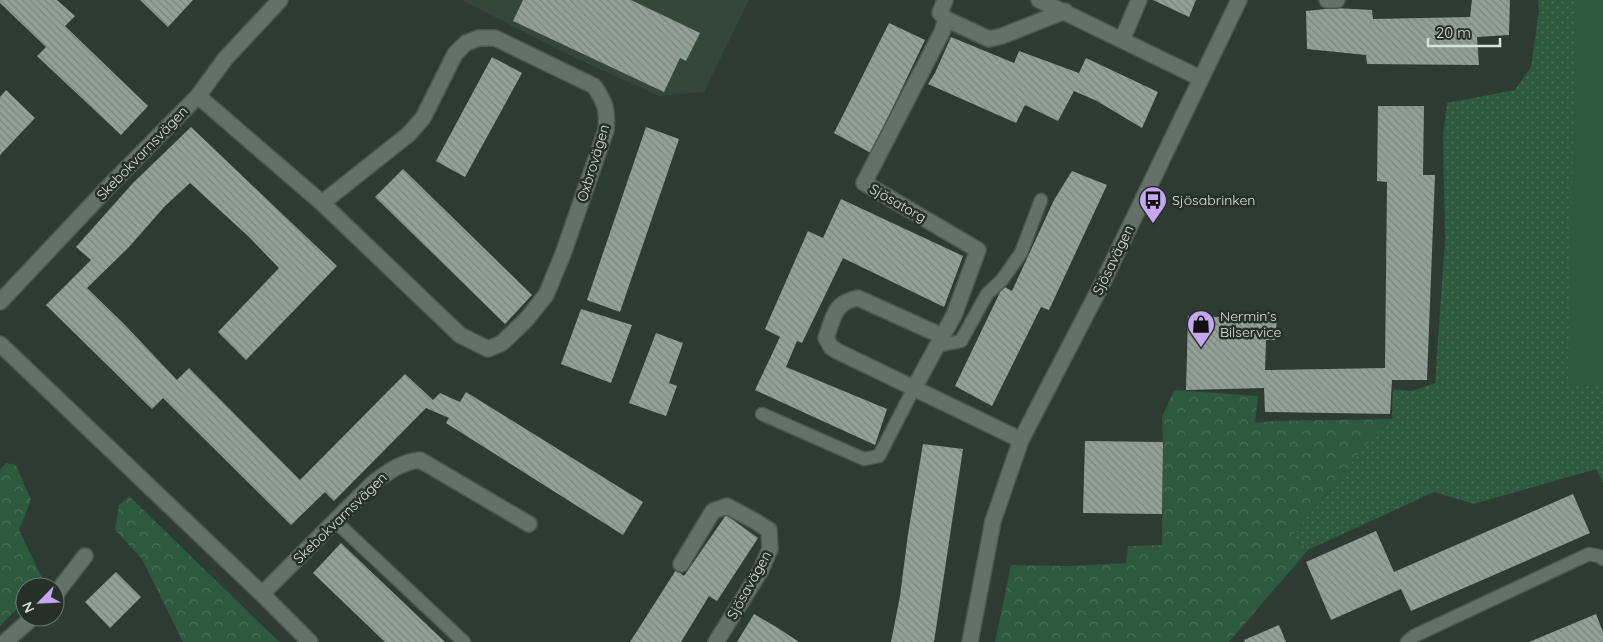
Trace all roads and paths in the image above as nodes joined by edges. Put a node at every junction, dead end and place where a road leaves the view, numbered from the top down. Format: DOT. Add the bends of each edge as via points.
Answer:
graph roads {
  1 [pos="280,0"];
  2 [pos="945,0"];
  3 [pos="1039,0"];
  4 [pos="1139,0"];
  5 [pos="1239,0"];
  6 [pos="1327,0"];
  7 [pos="1337,0"];
  8 [pos="1065,11"];
  9 [pos="946,19"];
  10 [pos="1122,40"];
  11 [pos="1200,78"];
  12 [pos="198,96"];
  13 [pos="1041,200"];
  14 [pos="322,203"];
  15 [pos="0,302"];
  16 [pos="940,341"];
  17 [pos="0,344"];
  18 [pos="914,388"];
  19 [pos="762,414"];
  20 [pos="1021,440"];
  21 [pos="335,521"];
  22 [pos="529,524"];
  23 [pos="85,556"];
  24 [pos="1603,559"];
  25 [pos="681,564"];
  26 [pos="65,582"];
  27 [pos="262,594"];
  28 [pos="22,627"];
  29 [pos="5,642"];
  30 [pos="310,642"];
  31 [pos="464,642"];
  32 [pos="716,642"];
  33 [pos="970,642"];
  34 [pos="1407,642"];
  1 -- 12 [label="street, Skebokvarnsvägen" via="225,59"];
  2 -- 9 [label="street, Sjösatorg" via="940,13"];
  3 -- 8 [label="street"];
  4 -- 10 [label="street"];
  5 -- 11 [label="street, Sjösavägen"];
  6 -- 7 [label="street"];
  8 -- 9 [label="street" via="989,39"];
  8 -- 10 [label="street"];
  9 -- 16 [label="street, Sjösatorg" via="864,183 978,250 954,315"];
  10 -- 11 [label="street"];
  11 -- 20 [label="street, Sjösavägen" via="1104,280"];
  12 -- 14 [label="street, Oxbrovägen"];
  12 -- 15 [label="street, Skebokvarnsvägen"];
  13 -- 16 [label="lane" via="1021,253 1002,280 987,294 961,341"];
  14 -- 14 [label="street, Oxbrovägen" via="460,335 488,348 495,346 526,320 546,295 564,254 606,130 608,114 604,100 594,86 560,69 495,38 479,38 466,43 455,54 422,118 409,134"];
  16 -- 18 [label="street, Sjösatorg"];
  16 -- 18 [label="street" via="858,298 846,300 838,307 826,338 831,347"];
  17 -- 27 [label="street"];
  18 -- 19 [label="lane" via="879,456 864,459"];
  18 -- 20 [label="street"];
  20 -- 33 [label="street, Sjösavägen" via="993,521"];
  21 -- 22 [label="street, Skebokvarnsvägen" via="372,483 392,468 420,460"];
  21 -- 27 [label="street, Skebokvarnsvägen"];
  21 -- 31 [label="lane"];
  23 -- 26 [label="street"];
  24 -- 34 [label="lane" via="1590,554"];
  25 -- 32 [label="street, Sjösavägen" via="713,511 727,506 769,530 770,548 761,570"];
  27 -- 30 [label="street"];
  28 -- 29 [label="street"];
}
